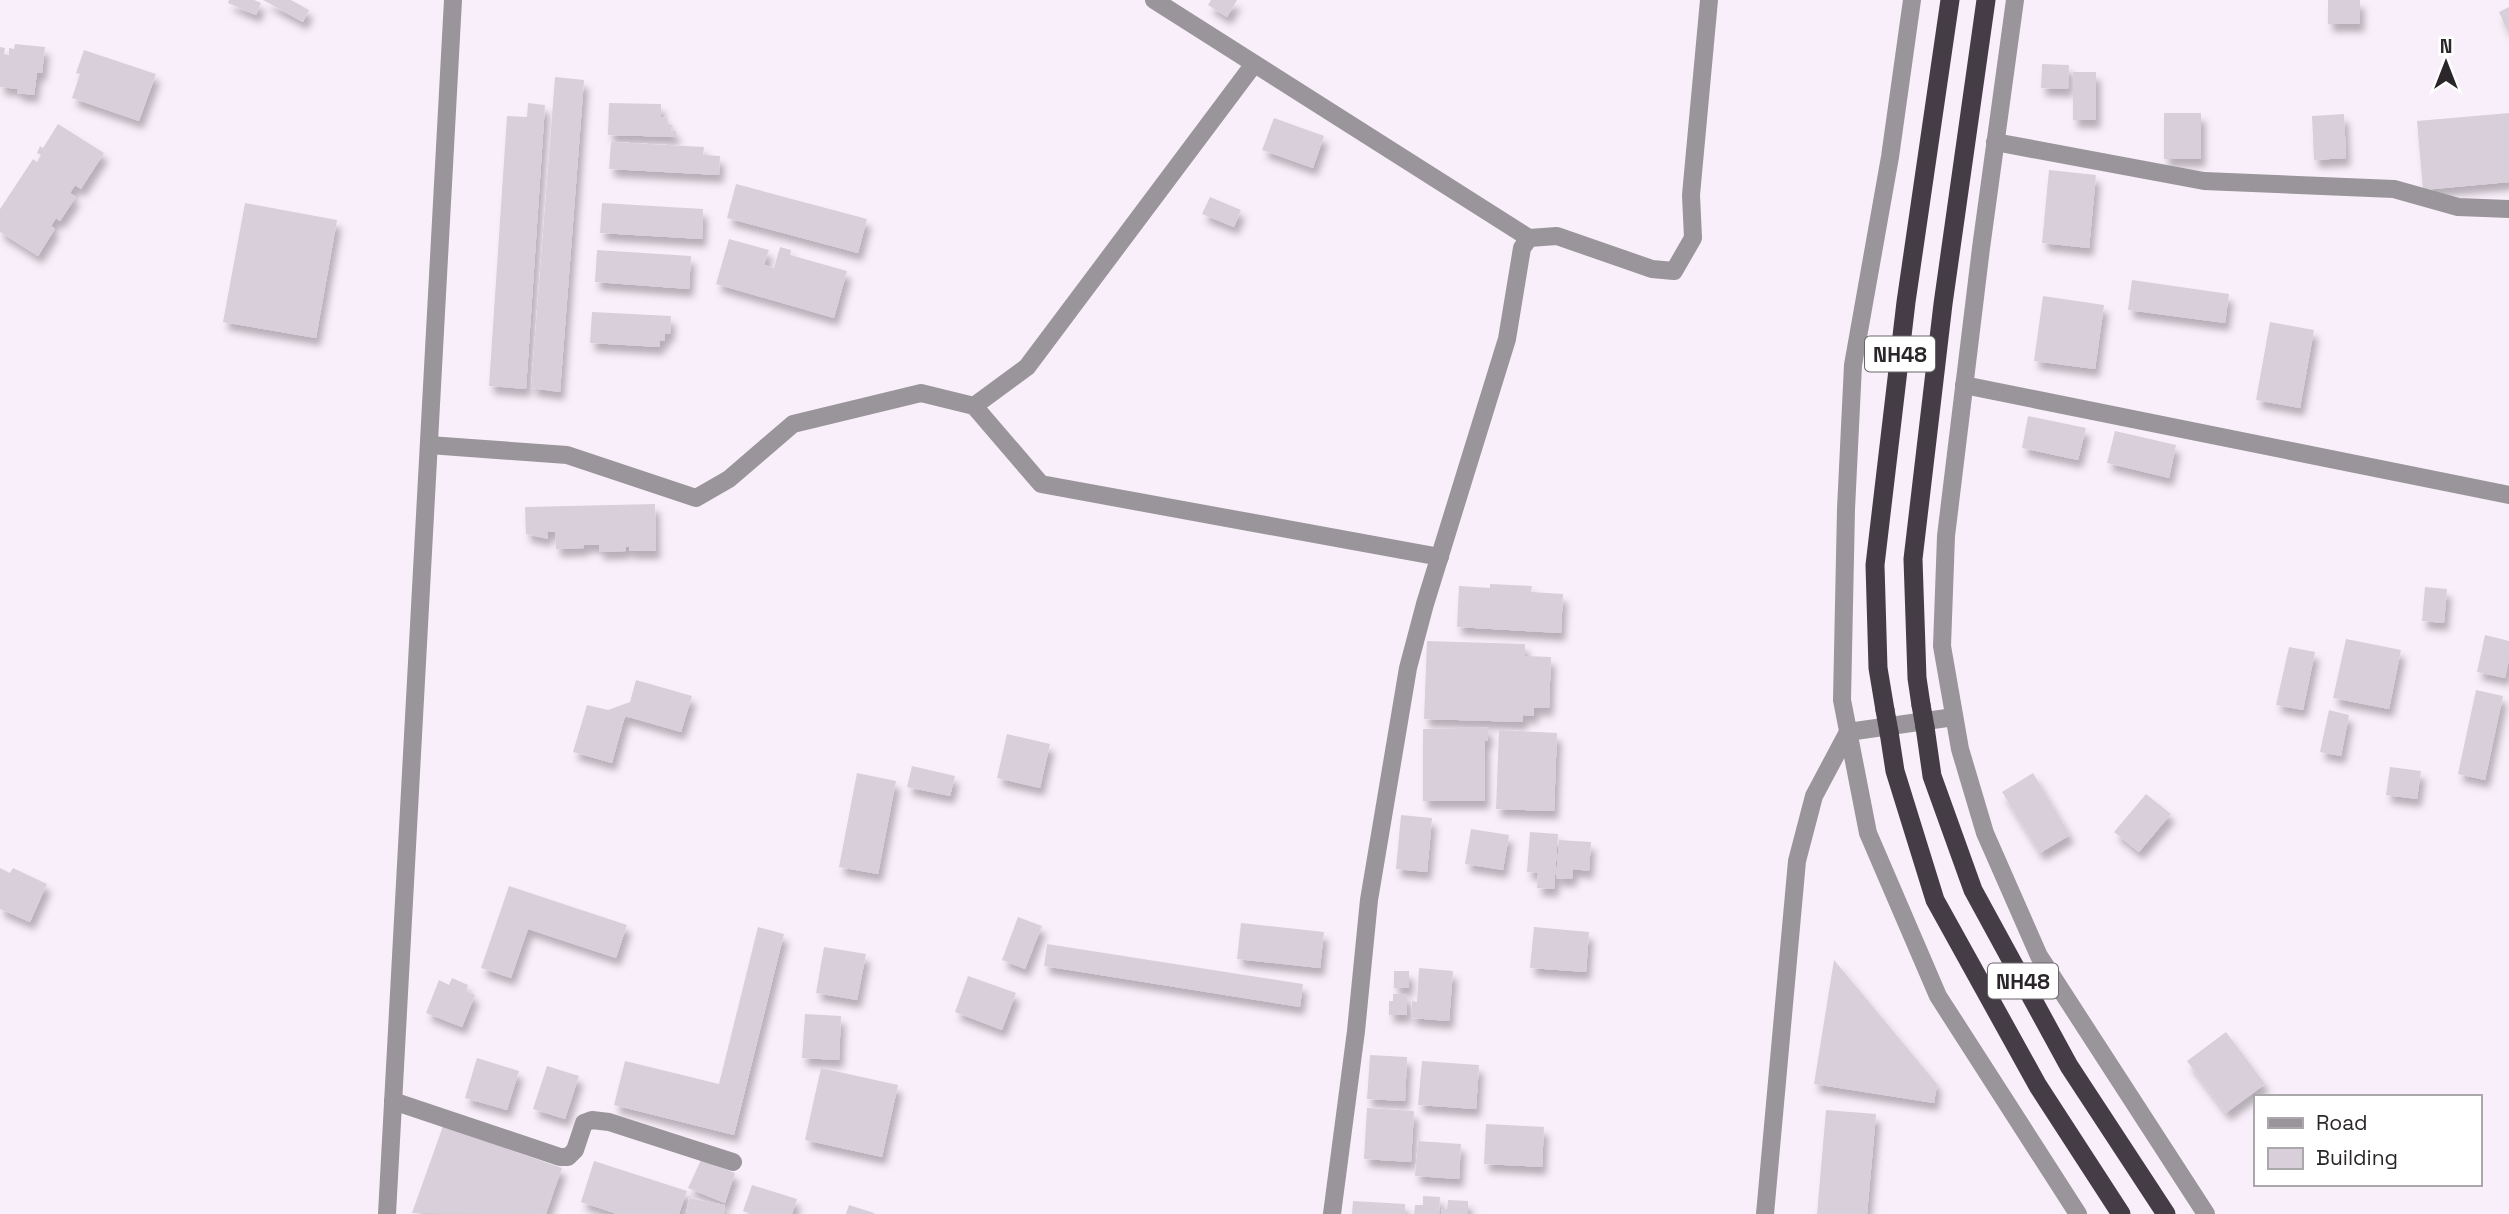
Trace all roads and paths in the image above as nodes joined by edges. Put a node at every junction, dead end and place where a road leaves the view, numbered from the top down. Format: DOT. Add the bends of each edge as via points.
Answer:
graph roads {
  1 [pos="453,0"];
  2 [pos="1154,0"];
  3 [pos="1709,0"];
  4 [pos="1912,0"];
  5 [pos="1950,0"];
  6 [pos="1986,0"];
  7 [pos="2015,0"];
  8 [pos="1254,64"];
  9 [pos="1995,142"];
  10 [pos="2509,209"];
  11 [pos="1529,238"];
  12 [pos="1964,385"];
  13 [pos="974,406"];
  14 [pos="429,445"];
  15 [pos="2509,495"];
  16 [pos="1440,557"];
  17 [pos="1954,717"];
  18 [pos="1848,732"];
  19 [pos="393,1101"];
  20 [pos="733,1162"];
  21 [pos="387,1214"];
  22 [pos="1332,1214"];
  23 [pos="1765,1214"];
  24 [pos="2077,1214"];
  25 [pos="2121,1214"];
  26 [pos="2166,1214"];
  27 [pos="2206,1214"];
  1 -- 14 [label="street"];
  2 -- 8 [label="street"];
  3 -- 11 [label="street" via="1691,195 1693,238 1674,271 1652,269 1557,236"];
  4 -- 18 [label="street" via="1853,365 1842,686"];
  5 -- 25 [label="highway, NH48, bridge" via="1906,302 1875,565 1878,668 1895,771 1935,900 2039,1086"];
  6 -- 26 [label="highway, NH48, bridge" via="1913,559 1921,705 1932,776 1973,890 2069,1066"];
  7 -- 9 [label="street"];
  8 -- 11 [label="street"];
  8 -- 13 [label="street" via="1027,367"];
  9 -- 10 [label="street" via="2204,181 2394,189 2458,208"];
  9 -- 12 [label="street"];
  11 -- 16 [label="street" via="1522,248 1507,340"];
  12 -- 15 [label="street"];
  12 -- 17 [label="street" via="1946,536 1942,646"];
  13 -- 14 [label="street" via="921,393 793,424 729,480 696,498 567,455"];
  13 -- 16 [label="street" via="1041,484"];
  14 -- 19 [label="street"];
  16 -- 22 [label="street" via="1408,668 1369,900"];
  17 -- 18 [label="street"];
  17 -- 27 [label="street" via="1984,834 2039,957"];
  18 -- 23 [label="street" via="1814,796 1797,861"];
  18 -- 24 [label="street" via="1868,834 1938,996"];
  19 -- 20 [label="street" via="560,1157 575,1150 584,1123 593,1120"];
  19 -- 21 [label="street"];
}
